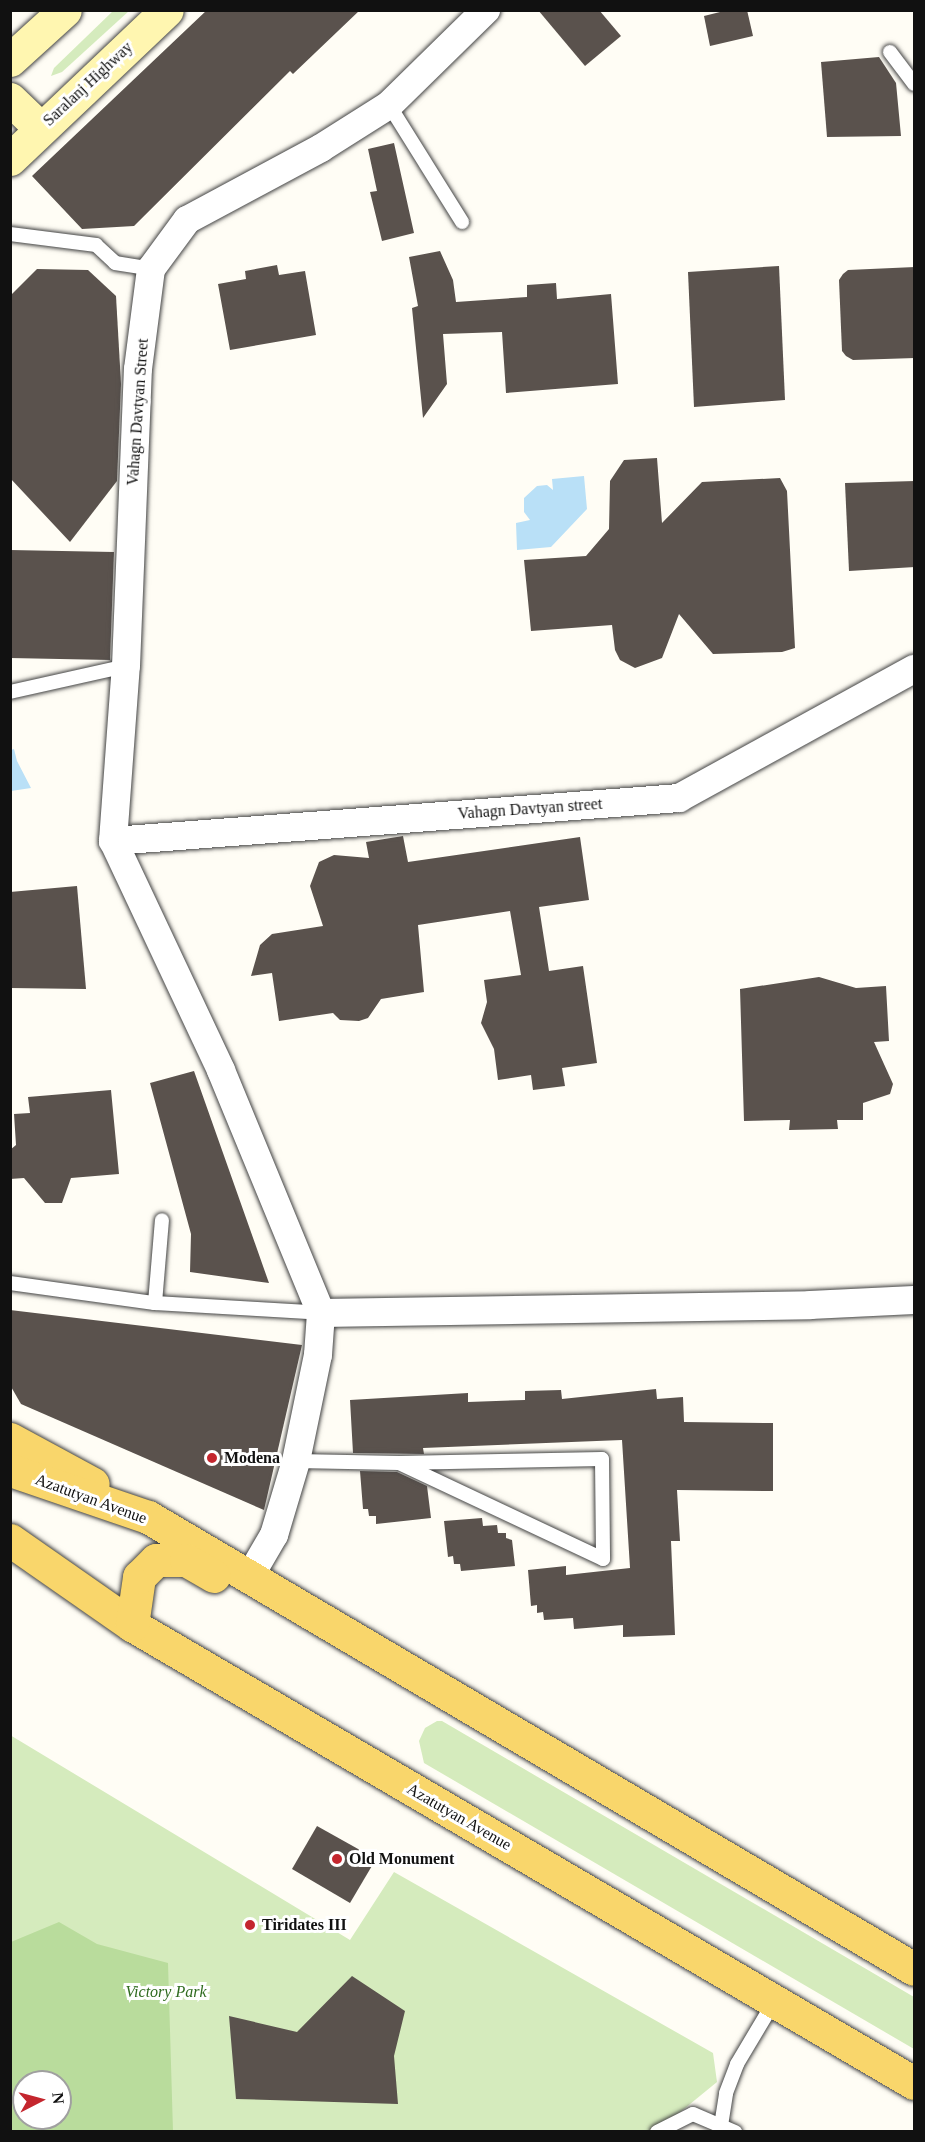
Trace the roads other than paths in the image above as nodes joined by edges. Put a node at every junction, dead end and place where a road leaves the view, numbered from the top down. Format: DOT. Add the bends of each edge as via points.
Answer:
graph roads {
  1 [pos="65,10"];
  2 [pos="167,10"];
  3 [pos="486,10"];
  4 [pos="890,52"];
  5 [pos="10,60"];
  6 [pos="915,84"];
  7 [pos="10,99"];
  8 [pos="389,105"];
  9 [pos="40,129"];
  10 [pos="10,159"];
  11 [pos="462,222"];
  12 [pos="10,234"];
  13 [pos="151,269"];
  14 [pos="126,666"];
  15 [pos="915,669"];
  16 [pos="10,692"];
  17 [pos="113,841"];
  18 [pos="162,1220"];
  19 [pos="10,1283"];
  20 [pos="915,1300"];
  21 [pos="155,1303"];
  22 [pos="321,1313"];
  23 [pos="10,1439"];
  24 [pos="296,1461"];
  25 [pos="399,1463"];
  26 [pos="10,1470"];
  27 [pos="148,1517"];
  28 [pos="10,1540"];
  29 [pos="10,1557"];
  30 [pos="55,1572"];
  31 [pos="249,1576"];
  32 [pos="132,1625"];
  33 [pos="357,1640"];
  34 [pos="915,1969"];
  35 [pos="774,2002"];
  36 [pos="915,2083"];
  37 [pos="720,2127"];
  38 [pos="657,2132"];
  39 [pos="735,2132"];
  1 -- 5 [label="main road"];
  2 -- 9 [label="main road, Saralanj Highway"];
  3 -- 8 [label="street, Vahagn Davtyan Street"];
  4 -- 6 [label="lane"];
  7 -- 9 [label="main road"];
  8 -- 11 [label="lane"];
  8 -- 13 [label="street, Vahagn Davtyan Street" via="321,148 187,220"];
  9 -- 10 [label="main road, Saralanj Highway"];
  12 -- 13 [label="lane" via="96,245 115,263"];
  13 -- 14 [label="street, Vahagn Davtyan Street" via="138,369"];
  14 -- 16 [label="lane"];
  14 -- 17 [label="street, Vahagn Davtyan Street"];
  15 -- 17 [label="street, Vahagn Davtyan street" via="679,798"];
  17 -- 22 [label="street" via="221,1070"];
  18 -- 21 [label="lane"];
  19 -- 21 [label="lane"];
  20 -- 22 [label="street" via="787,1306"];
  21 -- 22 [label="lane"];
  22 -- 24 [label="street" via="318,1355"];
  23 -- 27 [label="main road" via="36,1449"];
  24 -- 25 [label="lane"];
  24 -- 31 [label="street" via="274,1535"];
  25 -- 25 [label="lane" via="602,1459 603,1558 517,1518"];
  26 -- 27 [label="main road, Azatutyan Avenue"];
  27 -- 31 [label="main road, Azatutyan Avenue"];
  28 -- 30 [label="main road, Azatutyan Avenue"];
  29 -- 30 [label="main road"];
  30 -- 32 [label="main road, Azatutyan Avenue"];
  31 -- 33 [label="main road, Azatutyan Avenue"];
  32 -- 33 [label="main road" via="139,1577 156,1560 186,1560 320,1634"];
  32 -- 35 [label="main road, Azatutyan Avenue"];
  33 -- 34 [label="main road, Azatutyan Avenue"];
  35 -- 36 [label="main road, Azatutyan Avenue"];
  35 -- 37 [label="lane" via="737,2064"];
  37 -- 38 [label="lane" via="693,2114"];
  37 -- 39 [label="lane"];
}
